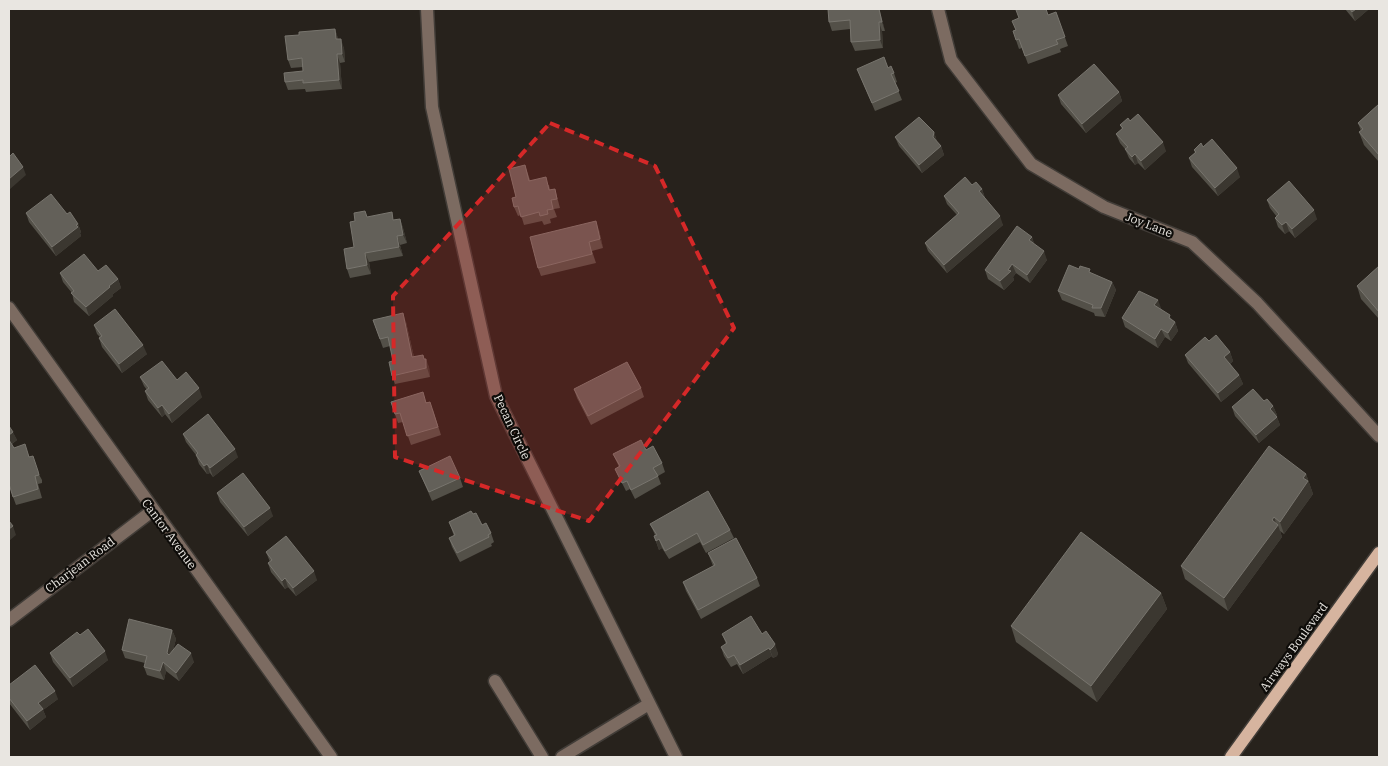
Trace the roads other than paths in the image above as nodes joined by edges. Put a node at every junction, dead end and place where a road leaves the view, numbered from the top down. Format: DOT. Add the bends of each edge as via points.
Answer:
graph roads {
  1 [pos="427,9"];
  2 [pos="938,9"];
  3 [pos="9,308"];
  4 [pos="1379,436"];
  5 [pos="152,511"];
  6 [pos="1379,553"];
  7 [pos="9,620"];
  8 [pos="495,681"];
  9 [pos="649,704"];
  10 [pos="331,757"];
  11 [pos="542,757"];
  12 [pos="562,757"];
  13 [pos="676,757"];
  14 [pos="1231,757"];
  1 -- 9 [label="street, Pecan Circle" via="432,107 496,396"];
  2 -- 4 [label="street, Joy Lane" via="951,60 1032,164 1104,207 1192,242 1257,303"];
  3 -- 5 [label="street, Cantor Avenue"];
  5 -- 7 [label="street, Charjean Road"];
  5 -- 10 [label="street, Cantor Avenue"];
  6 -- 14 [label="main road, Airways Boulevard"];
  8 -- 11 [label="street"];
  9 -- 12 [label="street"];
  9 -- 13 [label="street, Pecan Circle"];
}
